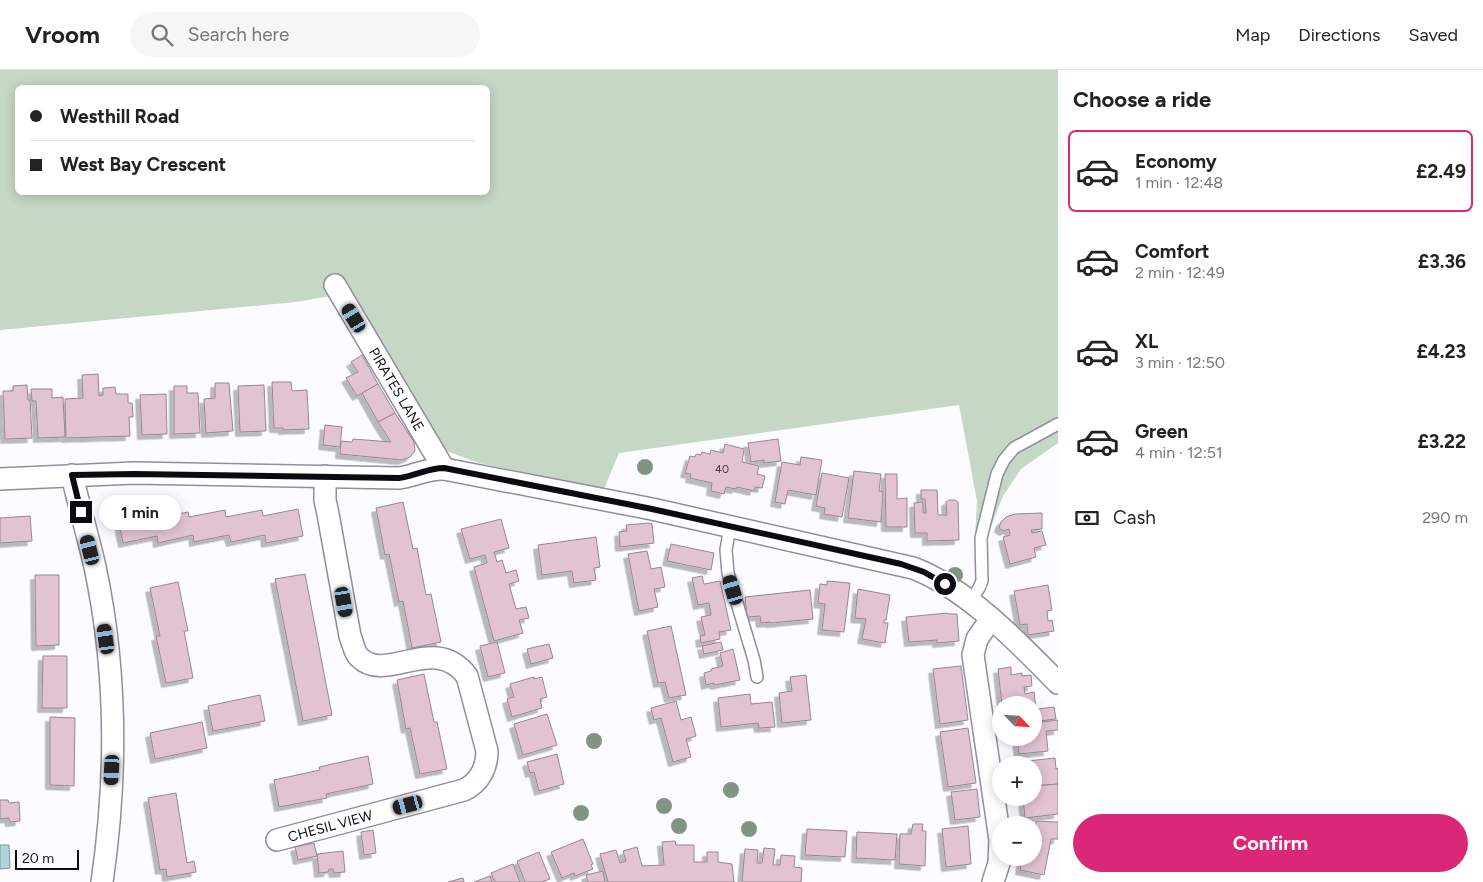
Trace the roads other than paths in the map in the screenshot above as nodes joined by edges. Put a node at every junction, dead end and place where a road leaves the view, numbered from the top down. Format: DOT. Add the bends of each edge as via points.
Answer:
graph roads {
  1 [pos="334,285"];
  2 [pos="1058,424"];
  3 [pos="444,468"];
  4 [pos="72,475"];
  5 [pos="325,476"];
  6 [pos="0,479"];
  7 [pos="730,527"];
  8 [pos="970,602"];
  9 [pos="991,619"];
  10 [pos="757,676"];
  11 [pos="1058,683"];
  12 [pos="276,840"];
  13 [pos="102,882"];
  14 [pos="993,882"];
  1 -- 3 [label="street, PIRATES LANE"];
  2 -- 8 [label="lane" via="1014,448 1000,467 981,538 982,582"];
  3 -- 5 [label="street" via="399,478"];
  3 -- 7 [label="street"];
  4 -- 5 [label="street"];
  4 -- 6 [label="street"];
  4 -- 13 [label="street" via="95,568 110,674 113,750"];
  5 -- 12 [label="street, CHESIL VIEW" via="325,500 350,636 356,652 360,658 374,665 432,656 459,668 467,676 487,758 475,783 464,790"];
  7 -- 8 [label="street" via="907,566 934,577"];
  7 -- 10 [label="lane" via="726,550 728,573"];
  8 -- 9 [label="street"];
  9 -- 11 [label="street"];
  9 -- 14 [label="street" via="977,639 973,655 1000,840 999,863"];
}
